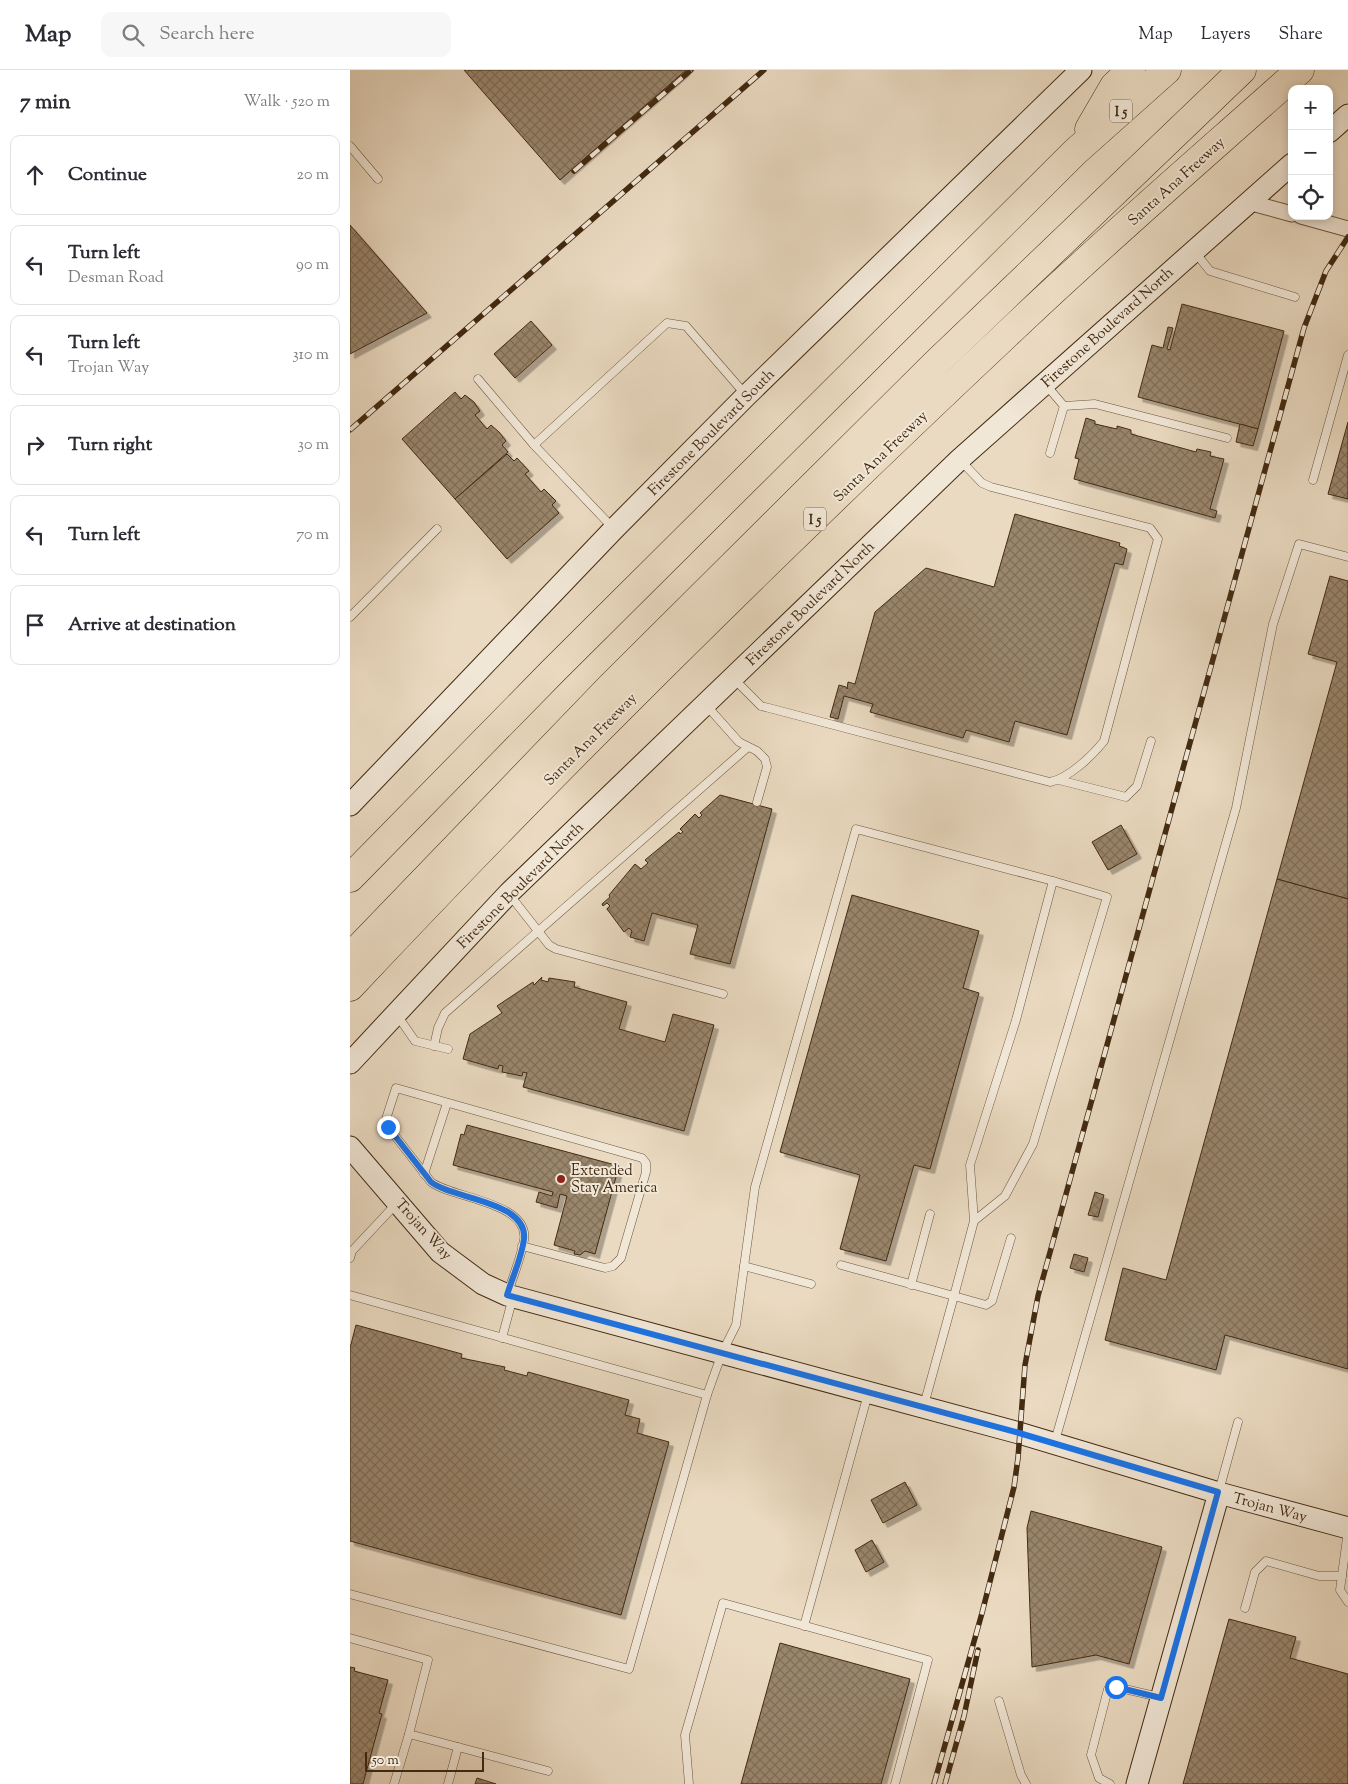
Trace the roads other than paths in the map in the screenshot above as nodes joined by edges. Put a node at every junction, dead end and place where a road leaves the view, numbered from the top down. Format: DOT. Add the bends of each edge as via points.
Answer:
graph roads {
  1 [pos="1081,70"];
  2 [pos="1131,70"];
  3 [pos="1167,70"];
  4 [pos="1242,70"];
  5 [pos="1300,70"];
  6 [pos="1348,115"];
  7 [pos="1331,130"];
  8 [pos="350,146"];
  9 [pos="1075,152"];
  10 [pos="1288,167"];
  11 [pos="378,179"];
  12 [pos="1248,202"];
  13 [pos="1288,213"];
  14 [pos="1316,220"];
  15 [pos="1348,229"];
  16 [pos="1194,250"];
  17 [pos="1295,297"];
  18 [pos="1348,356"];
  19 [pos="478,379"];
  20 [pos="1044,384"];
  21 [pos="746,396"];
  22 [pos="1064,406"];
  23 [pos="1227,438"];
  24 [pos="534,445"];
  25 [pos="1050,453"];
  26 [pos="960,459"];
  27 [pos="1312,480"];
  28 [pos="437,529"];
  29 [pos="614,529"];
  30 [pos="1348,557"];
  31 [pos="350,618"];
  32 [pos="732,678"];
  33 [pos="705,704"];
  34 [pos="1151,741"];
  35 [pos="748,747"];
  36 [pos="1059,780"];
  37 [pos="757,802"];
  38 [pos="350,805"];
  39 [pos="350,878"];
  40 [pos="1053,881"];
  41 [pos="509,893"];
  42 [pos="539,931"];
  43 [pos="350,957"];
  44 [pos="350,988"];
  45 [pos="723,994"];
  46 [pos="396,1013"];
  47 [pos="434,1046"];
  48 [pos="448,1049"];
  49 [pos="350,1063"];
  50 [pos="447,1103"];
  51 [pos="350,1147"];
  52 [pos="424,1174"];
  53 [pos="398,1202"];
  54 [pos="930,1214"];
  55 [pos="974,1221"];
  56 [pos="1011,1238"];
  57 [pos="522,1246"];
  58 [pos="350,1258"];
  59 [pos="841,1265"];
  60 [pos="744,1266"];
  61 [pos="811,1284"];
  62 [pos="911,1285"];
  63 [pos="350,1295"];
  64 [pos="510,1296"];
  65 [pos="954,1296"];
  66 [pos="502,1338"];
  67 [pos="722,1353"];
  68 [pos="869,1392"];
  69 [pos="707,1395"];
  70 [pos="924,1407"];
  71 [pos="1238,1422"];
  72 [pos="1054,1443"];
  73 [pos="1218,1492"];
  74 [pos="1348,1528"];
  75 [pos="1342,1576"];
  76 [pos="350,1594"];
  77 [pos="1348,1602"];
  78 [pos="1245,1608"];
  79 [pos="804,1626"];
  80 [pos="350,1638"];
  81 [pos="1161,1698"];
  82 [pos="999,1701"];
  83 [pos="409,1734"];
  84 [pos="458,1747"];
  85 [pos="548,1771"];
  86 [pos="394,1784"];
  87 [pos="448,1784"];
  88 [pos="690,1784"];
  89 [pos="895,1784"];
  90 [pos="1026,1784"];
  91 [pos="1110,1784"];
  92 [pos="1137,1784"];
  1 -- 21 [label="street, Firestone Boulevard South"];
  2 -- 9 [label="highway" via="1114,86"];
  3 -- 9 [label="highway, I 5"];
  4 -- 43 [label="highway" via="934,365 618,679"];
  5 -- 44 [label="highway, Santa Ana Freeway / I 5" via="1024,317 636,691"];
  6 -- 7 [label="street"];
  8 -- 11 [label="lane"];
  9 -- 39 [label="highway, I 5" via="552,671"];
  10 -- 12 [label="street, Firestone Boulevard North"];
  12 -- 13 [label="street"];
  12 -- 16 [label="street, Firestone Boulevard North"];
  14 -- 15 [label="street"];
  16 -- 17 [label="lane" via="1210,271"];
  16 -- 20 [label="street, Firestone Boulevard North"];
  18 -- 27 [label="lane"];
  19 -- 24 [label="lane"];
  20 -- 22 [label="lane"];
  20 -- 26 [label="street, Firestone Boulevard North"];
  21 -- 24 [label="lane" via="686,326 668,323"];
  21 -- 29 [label="street, Firestone Boulevard South"];
  22 -- 23 [label="lane" via="1095,404"];
  22 -- 25 [label="lane"];
  24 -- 29 [label="lane"];
  26 -- 32 [label="street, Firestone Boulevard North"];
  26 -- 36 [label="lane" via="991,487 1150,528 1158,539 1104,741"];
  28 -- 31 [label="lane"];
  29 -- 38 [label="street, Firestone Boulevard South"];
  30 -- 72 [label="lane" via="1299,544 1273,624 1236,808"];
  32 -- 33 [label="street, Firestone Boulevard North"];
  32 -- 36 [label="lane" via="761,706 1050,782"];
  33 -- 35 [label="lane" via="739,742"];
  33 -- 41 [label="street, Firestone Boulevard North"];
  34 -- 36 [label="lane" via="1137,786 1126,797"];
  35 -- 37 [label="lane" via="765,759 767,767"];
  35 -- 42 [label="lane"];
  40 -- 55 [label="lane" via="1016,1020 970,1166"];
  40 -- 55 [label="lane" via="1107,897 1033,1144 1005,1196"];
  40 -- 60 [label="lane" via="856,829 755,1187"];
  41 -- 42 [label="lane"];
  41 -- 46 [label="street, Firestone Boulevard North"];
  42 -- 45 [label="lane" via="556,949"];
  42 -- 47 [label="lane" via="445,1014"];
  46 -- 47 [label="lane" via="415,1041"];
  46 -- 49 [label="street, Firestone Boulevard North"];
  47 -- 48 [label="lane"];
  50 -- 52 [label="lane"];
  50 -- 52 [label="lane" via="396,1088 386,1120 388,1127"];
  50 -- 57 [label="lane" via="642,1158 646,1164 621,1258 614,1266 605,1268"];
  51 -- 53 [label="street, Trojan Way"];
  52 -- 57 [label="lane" via="439,1189 505,1210 521,1227"];
  53 -- 58 [label="lane" via="352,1251"];
  53 -- 64 [label="street, Trojan Way" via="440,1252 483,1284"];
  54 -- 62 [label="lane"];
  55 -- 65 [label="lane"];
  56 -- 65 [label="lane" via="992,1301 986,1305"];
  57 -- 64 [label="lane"];
  59 -- 62 [label="lane"];
  60 -- 61 [label="lane"];
  60 -- 67 [label="lane" via="736,1325"];
  62 -- 65 [label="lane"];
  63 -- 66 [label="lane"];
  64 -- 66 [label="lane"];
  64 -- 67 [label="street, Trojan Way"];
  65 -- 70 [label="lane"];
  66 -- 69 [label="lane"];
  67 -- 68 [label="street, Trojan Way"];
  67 -- 69 [label="lane"];
  68 -- 70 [label="street, Trojan Way"];
  68 -- 79 [label="lane"];
  69 -- 76 [label="lane" via="630,1669"];
  70 -- 72 [label="street, Trojan Way"];
  71 -- 73 [label="lane"];
  72 -- 73 [label="street, Trojan Way"];
  73 -- 74 [label="street, Trojan Way"];
  73 -- 81 [label="street"];
  74 -- 75 [label="lane"];
  75 -- 77 [label="lane" via="1340,1590"];
  75 -- 78 [label="lane" via="1319,1576 1266,1561 1255,1572"];
  79 -- 88 [label="lane" via="722,1603 685,1735"];
  79 -- 89 [label="lane" via="928,1660"];
  80 -- 83 [label="lane" via="428,1660"];
  81 -- 91 [label="lane" via="1116,1687 1108,1689 1091,1755 1099,1778"];
  81 -- 92 [label="street"];
  82 -- 90 [label="lane"];
  83 -- 84 [label="lane"];
  83 -- 86 [label="lane"];
  84 -- 85 [label="lane"];
  84 -- 87 [label="lane"];
}
